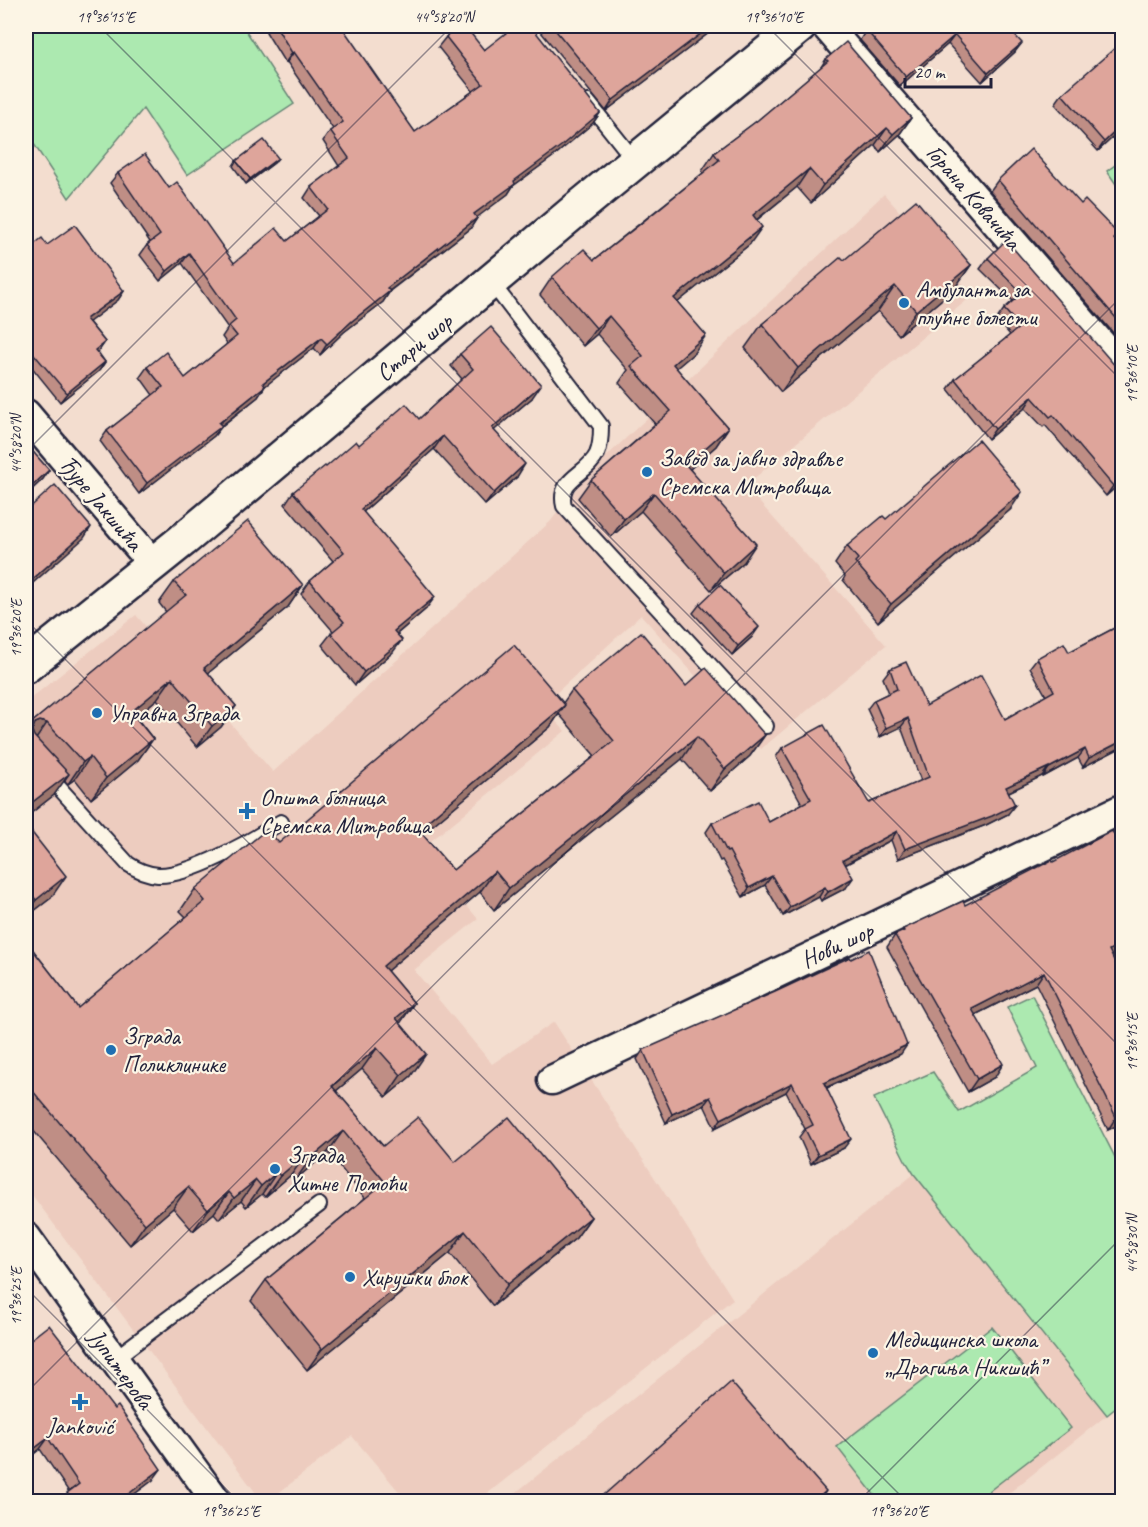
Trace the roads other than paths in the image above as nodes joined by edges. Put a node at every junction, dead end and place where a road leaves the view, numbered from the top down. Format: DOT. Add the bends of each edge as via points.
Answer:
graph roads {
  1 [pos="800,26"];
  2 [pos="826,26"];
  3 [pos="579,90"];
  4 [pos="635,161"];
  5 [pos="491,282"];
  6 [pos="1122,368"];
  7 [pos="26,414"];
  8 [pos="153,564"];
  9 [pos="26,666"];
  10 [pos="766,726"];
  11 [pos="26,751"];
  12 [pos="1122,810"];
  13 [pos="281,822"];
  14 [pos="552,1080"];
  15 [pos="319,1205"];
  16 [pos="26,1237"];
  17 [pos="114,1359"];
  18 [pos="217,1502"];
  1 -- 4 [label="main road, Стари шор"];
  2 -- 6 [label="street, Горана Ковачића"];
  3 -- 4 [label="lane"];
  4 -- 5 [label="main road, Стари шор"];
  5 -- 8 [label="main road, Стари шор"];
  5 -- 10 [label="lane" via="601,426 597,455 566,486 564,506"];
  7 -- 8 [label="street, Ђуре Јакшића"];
  8 -- 9 [label="main road, Стари шор"];
  11 -- 13 [label="lane" via="128,864 144,872 174,873 207,862"];
  12 -- 14 [label="street, Нови шор"];
  15 -- 17 [label="lane"];
  16 -- 17 [label="street, Јупитерова"];
  17 -- 18 [label="street, Јупитерова"];
}
